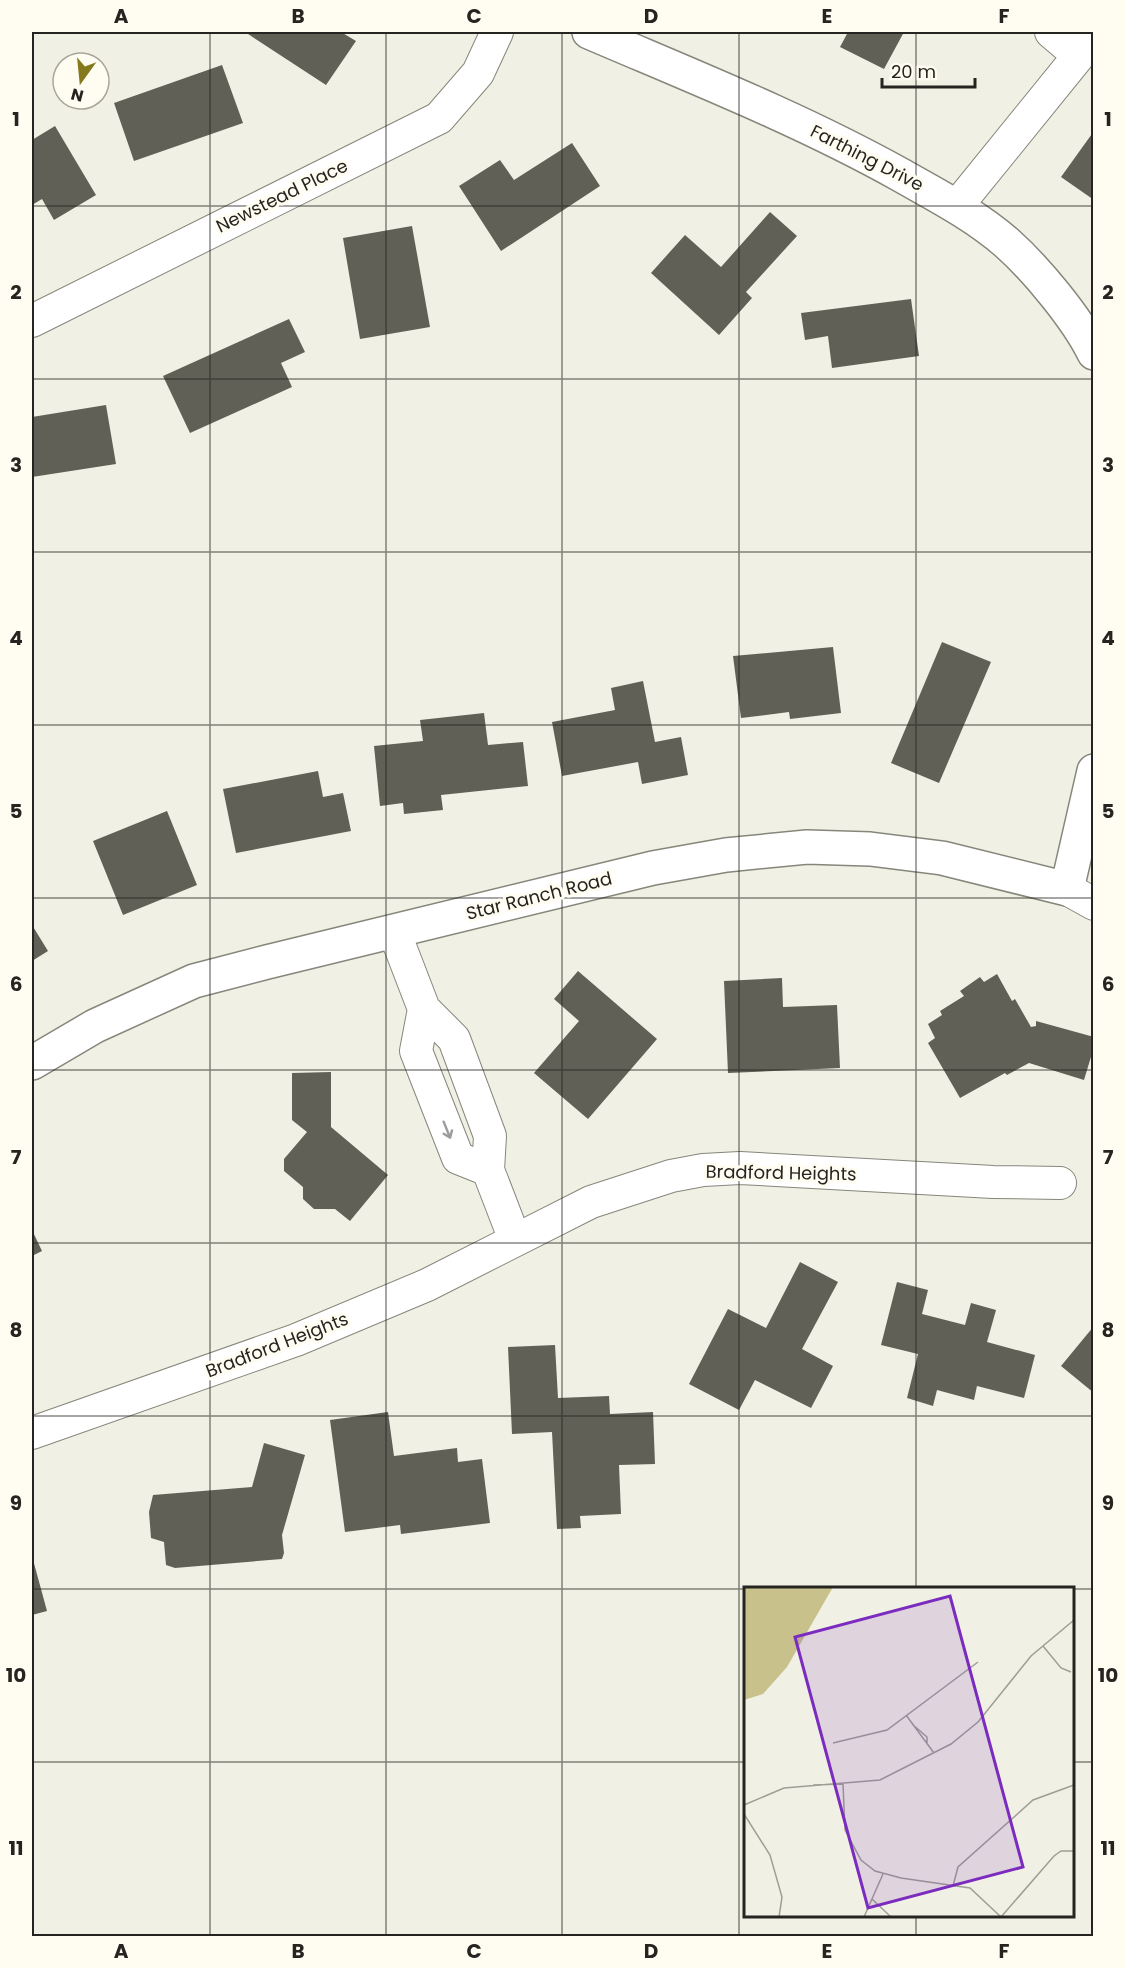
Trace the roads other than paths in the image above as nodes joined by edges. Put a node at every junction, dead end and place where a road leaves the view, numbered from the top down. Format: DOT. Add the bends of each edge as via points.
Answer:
graph roads {
  1 [pos="496,32"];
  2 [pos="589,32"];
  3 [pos="1051,32"];
  4 [pos="1086,46"];
  5 [pos="957,206"];
  6 [pos="32,321"];
  7 [pos="1094,353"];
  8 [pos="1094,771"];
  9 [pos="1084,892"];
  10 [pos="394,931"];
  11 [pos="32,1063"];
  12 [pos="1060,1183"];
  13 [pos="515,1240"];
  14 [pos="32,1433"];
  1 -- 6 [label="street, Newstead Place" via="478,73 439,118"];
  2 -- 5 [label="street, Farthing Drive" via="847,145"];
  3 -- 4 [label="street"];
  4 -- 5 [label="street"];
  5 -- 7 [label="street, Farthing Drive" via="1007,243 1037,275"];
  8 -- 9 [label="street"];
  9 -- 10 [label="street, Star Ranch Road" via="942,858 870,849 807,847 726,855 653,868"];
  10 -- 11 [label="street, Star Ranch Road" via="194,981 95,1026"];
  10 -- 13 [label="street" via="424,1009 416,1051 419,1059 458,1158 488,1170"];
  12 -- 13 [label="street, Bradford Heights" via="740,1168 703,1170 671,1176 591,1202"];
  13 -- 14 [label="street, Bradford Heights" via="427,1285 296,1340"];
}
